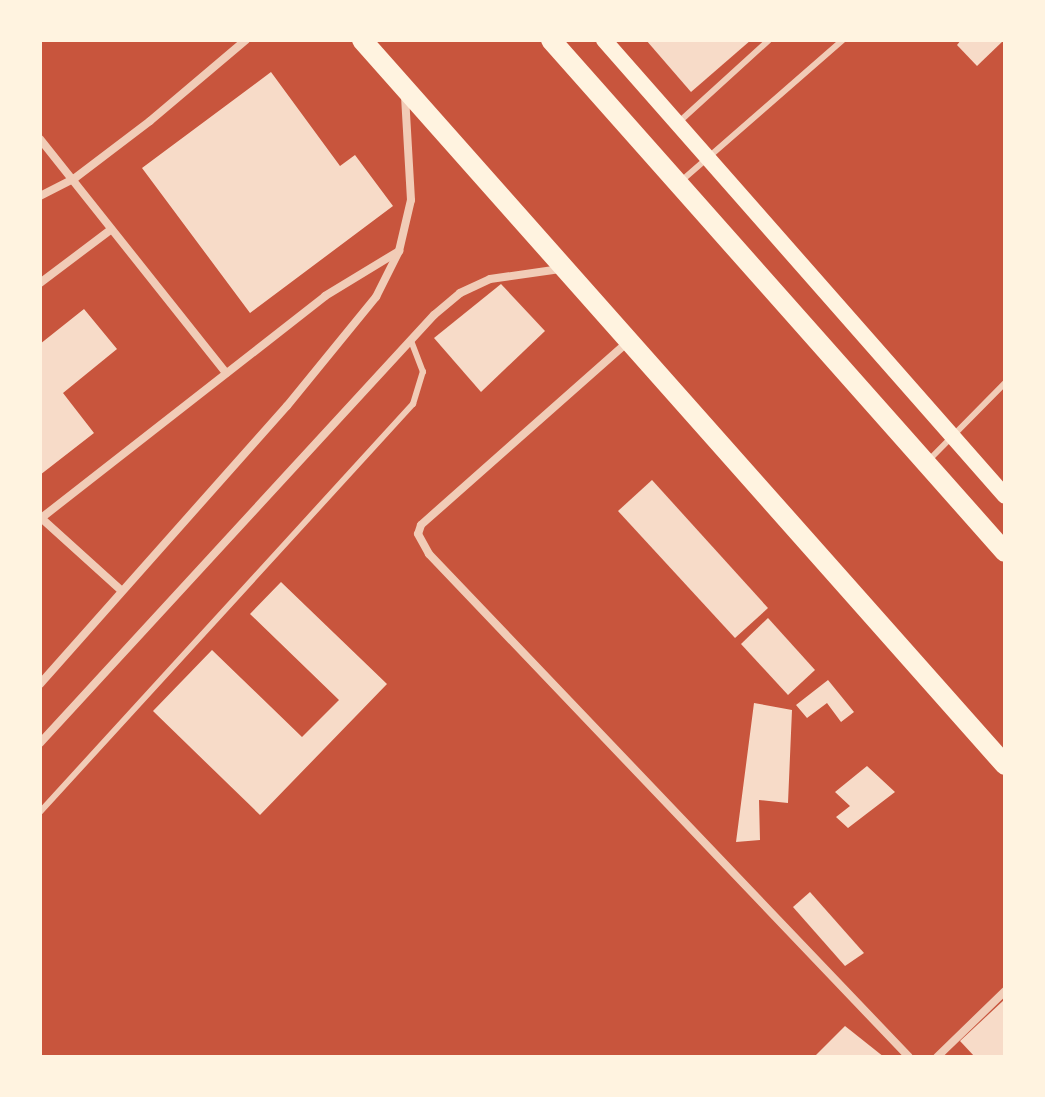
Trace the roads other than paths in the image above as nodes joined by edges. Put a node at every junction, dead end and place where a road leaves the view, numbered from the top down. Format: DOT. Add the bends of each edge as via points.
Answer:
graph roads {
  1 [pos="246,40"];
  2 [pos="362,40"];
  3 [pos="551,40"];
  4 [pos="604,40"];
  5 [pos="769,40"];
  6 [pos="843,40"];
  7 [pos="404,88"];
  8 [pos="677,124"];
  9 [pos="40,139"];
  10 [pos="708,159"];
  11 [pos="75,178"];
  12 [pos="677,185"];
  13 [pos="40,196"];
  14 [pos="109,231"];
  15 [pos="399,251"];
  16 [pos="564,268"];
  17 [pos="40,283"];
  18 [pos="630,339"];
  19 [pos="411,341"];
  20 [pos="226,373"];
  21 [pos="1005,383"];
  22 [pos="952,437"];
  23 [pos="929,460"];
  24 [pos="1005,496"];
  25 [pos="40,518"];
  26 [pos="1005,552"];
  27 [pos="122,591"];
  28 [pos="40,684"];
  29 [pos="40,743"];
  30 [pos="1005,765"];
  31 [pos="40,812"];
  32 [pos="1005,991"];
  33 [pos="909,1057"];
  34 [pos="937,1057"];
  1 -- 11 [label="street"];
  2 -- 7 [label="main road"];
  3 -- 12 [label="main road"];
  4 -- 8 [label="main road"];
  5 -- 8 [label="lane"];
  6 -- 10 [label="lane"];
  7 -- 15 [label="street" via="411,200"];
  7 -- 16 [label="main road"];
  8 -- 10 [label="main road"];
  9 -- 11 [label="street"];
  10 -- 12 [label="lane"];
  10 -- 22 [label="main road"];
  11 -- 13 [label="street"];
  11 -- 14 [label="street"];
  12 -- 23 [label="main road"];
  14 -- 17 [label="street"];
  14 -- 20 [label="street"];
  15 -- 20 [label="street" via="325,296"];
  15 -- 27 [label="street" via="376,297"];
  16 -- 18 [label="main road"];
  16 -- 19 [label="street" via="490,279 460,293"];
  18 -- 30 [label="main road"];
  18 -- 33 [label="street" via="421,525 418,534 440,566"];
  19 -- 29 [label="street"];
  19 -- 31 [label="lane" via="423,372 413,404"];
  20 -- 25 [label="street"];
  21 -- 22 [label="lane"];
  22 -- 23 [label="lane"];
  22 -- 24 [label="main road"];
  23 -- 26 [label="main road"];
  25 -- 27 [label="street"];
  27 -- 28 [label="street"];
  32 -- 34 [label="street"];
}
